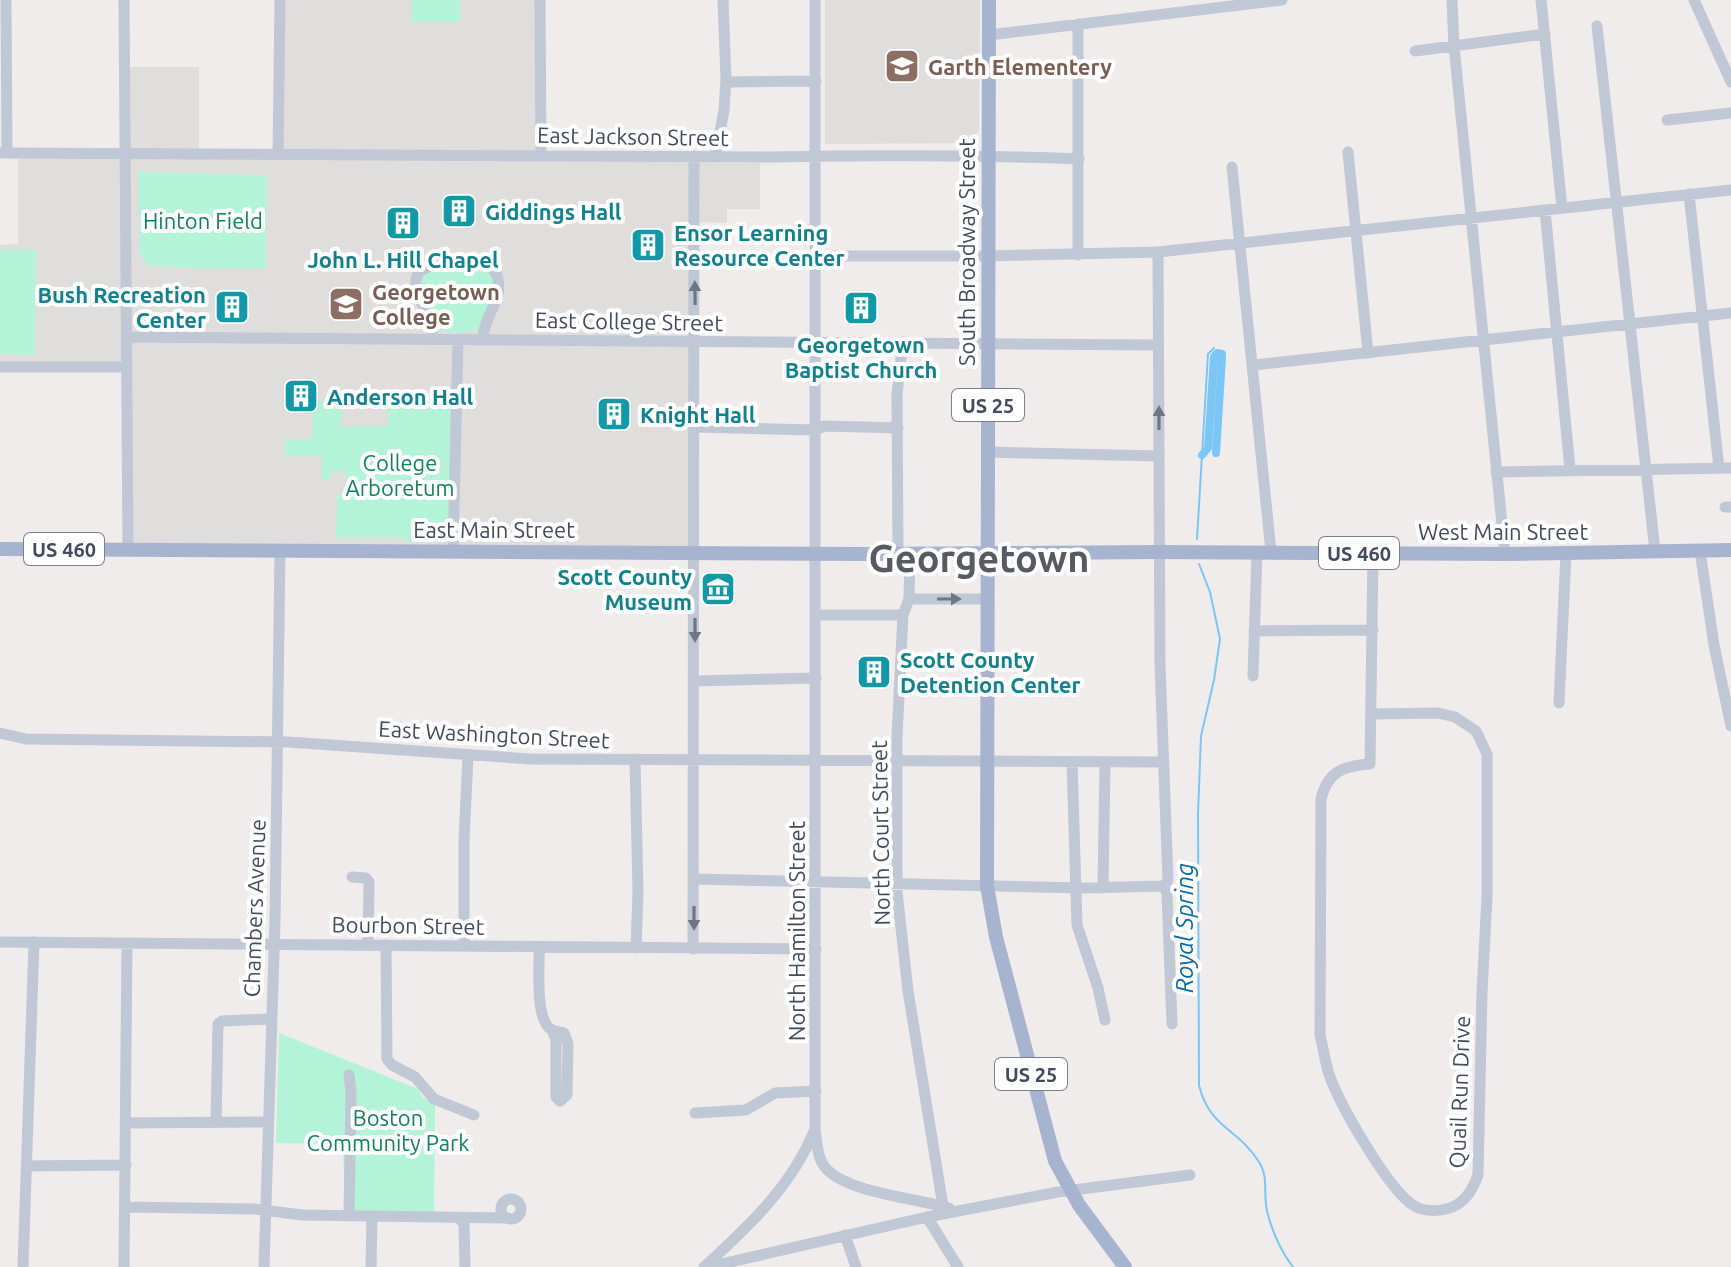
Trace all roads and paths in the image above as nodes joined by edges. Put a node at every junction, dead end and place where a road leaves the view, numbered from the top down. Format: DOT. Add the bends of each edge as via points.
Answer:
graph roads {
  1 [pos="6,0"];
  2 [pos="124,0"];
  3 [pos="280,0"];
  4 [pos="540,0"];
  5 [pos="723,0"];
  6 [pos="815,0"];
  7 [pos="989,0"];
  8 [pos="1282,0"];
  9 [pos="1452,0"];
  10 [pos="1541,0"];
  11 [pos="1694,0"];
  12 [pos="1078,24"];
  13 [pos="1597,26"];
  14 [pos="1545,34"];
  15 [pos="989,35"];
  16 [pos="1454,46"];
  17 [pos="1415,51"];
  18 [pos="816,81"];
  19 [pos="726,82"];
  20 [pos="1731,82"];
  21 [pos="1731,113"];
  22 [pos="1667,120"];
  23 [pos="1348,152"];
  24 [pos="4,153"];
  25 [pos="125,153"];
  26 [pos="278,155"];
  27 [pos="541,155"];
  28 [pos="816,155"];
  29 [pos="989,155"];
  30 [pos="694,156"];
  31 [pos="715,156"];
  32 [pos="1079,159"];
  33 [pos="1232,167"];
  34 [pos="1731,190"];
  35 [pos="1689,194"];
  36 [pos="1616,202"];
  37 [pos="1562,208"];
  38 [pos="1545,210"];
  39 [pos="1471,218"];
  40 [pos="1355,230"];
  41 [pos="1239,243"];
  42 [pos="1158,252"];
  43 [pos="1078,255"];
  44 [pos="816,256"];
  45 [pos="988,256"];
  46 [pos="1731,313"];
  47 [pos="1702,315"];
  48 [pos="1629,323"];
  49 [pos="1555,331"];
  50 [pos="126,337"];
  51 [pos="1484,338"];
  52 [pos="433,339"];
  53 [pos="458,339"];
  54 [pos="483,339"];
  55 [pos="695,342"];
  56 [pos="903,342"];
  57 [pos="815,343"];
  58 [pos="987,343"];
  59 [pos="1158,345"];
  60 [pos="1368,353"];
  61 [pos="1254,365"];
  62 [pos="0,367"];
  63 [pos="126,367"];
  64 [pos="695,427"];
  65 [pos="898,428"];
  66 [pos="816,430"];
  67 [pos="987,452"];
  68 [pos="1159,456"];
  69 [pos="1725,468"];
  70 [pos="1570,469"];
  71 [pos="1646,469"];
  72 [pos="1496,472"];
  73 [pos="0,549"];
  74 [pos="128,549"];
  75 [pos="280,550"];
  76 [pos="1731,550"];
  77 [pos="453,551"];
  78 [pos="1655,551"];
  79 [pos="1700,551"];
  80 [pos="695,552"];
  81 [pos="1159,552"];
  82 [pos="1264,552"];
  83 [pos="816,553"];
  84 [pos="904,553"];
  85 [pos="988,553"];
  86 [pos="1373,553"];
  87 [pos="1566,553"];
  88 [pos="1505,554"];
  89 [pos="909,599"];
  90 [pos="988,599"];
  91 [pos="817,615"];
  92 [pos="903,615"];
  93 [pos="1373,630"];
  94 [pos="1254,631"];
  95 [pos="1253,676"];
  96 [pos="816,678"];
  97 [pos="695,681"];
  98 [pos="1559,703"];
  99 [pos="1371,714"];
  100 [pos="1731,726"];
  101 [pos="0,733"];
  102 [pos="278,742"];
  103 [pos="468,756"];
  104 [pos="635,759"];
  105 [pos="695,760"];
  106 [pos="816,760"];
  107 [pos="897,761"];
  108 [pos="988,761"];
  109 [pos="1072,762"];
  110 [pos="1105,762"];
  111 [pos="1163,762"];
  112 [pos="352,877"];
  113 [pos="694,879"];
  114 [pos="816,882"];
  115 [pos="897,883"];
  116 [pos="987,886"];
  117 [pos="1164,886"];
  118 [pos="1074,887"];
  119 [pos="1103,888"];
  120 [pos="0,942"];
  121 [pos="34,942"];
  122 [pos="127,943"];
  123 [pos="273,943"];
  124 [pos="368,944"];
  125 [pos="386,945"];
  126 [pos="464,946"];
  127 [pos="539,947"];
  128 [pos="636,948"];
  129 [pos="693,949"];
  130 [pos="816,949"];
  131 [pos="271,1019"];
  132 [pos="1105,1020"];
  133 [pos="1172,1024"];
  134 [pos="552,1030"];
  135 [pos="349,1075"];
  136 [pos="816,1091"];
  137 [pos="695,1113"];
  138 [pos="474,1115"];
  139 [pos="216,1122"];
  140 [pos="268,1122"];
  141 [pos="126,1123"];
  142 [pos="815,1129"];
  143 [pos="803,1158"];
  144 [pos="126,1165"];
  145 [pos="27,1166"];
  146 [pos="824,1167"];
  147 [pos="1190,1175"];
  148 [pos="1070,1190"];
  149 [pos="943,1206"];
  150 [pos="125,1207"];
  151 [pos="266,1211"];
  152 [pos="958,1211"];
  153 [pos="349,1216"];
  154 [pos="372,1216"];
  155 [pos="927,1217"];
  156 [pos="507,1218"];
  157 [pos="460,1219"];
  158 [pos="845,1235"];
  159 [pos="716,1263"];
  160 [pos="23,1267"];
  161 [pos="124,1267"];
  162 [pos="264,1267"];
  163 [pos="371,1267"];
  164 [pos="465,1267"];
  165 [pos="704,1267"];
  166 [pos="856,1267"];
  167 [pos="958,1267"];
  168 [pos="1125,1267"];
  1 -- 24 [label="street"];
  2 -- 25 [label="street"];
  3 -- 26 [label="street"];
  4 -- 27 [label="street"];
  5 -- 19 [label="street"];
  6 -- 18 [label="street, North Hamilton Street"];
  7 -- 15 [label="main road, South Broadway Street / US 25"];
  8 -- 12 [label="street"];
  9 -- 16 [label="street"];
  10 -- 14 [label="street"];
  11 -- 20 [label="street"];
  12 -- 15 [label="street"];
  12 -- 32 [label="street"];
  13 -- 36 [label="street"];
  14 -- 16 [label="street"];
  14 -- 37 [label="street"];
  15 -- 29 [label="main road, South Broadway Street / US 25"];
  16 -- 17 [label="street"];
  16 -- 39 [label="street"];
  18 -- 19 [label="street"];
  18 -- 28 [label="street, North Hamilton Street"];
  19 -- 31 [label="street"];
  21 -- 22 [label="street"];
  23 -- 40 [label="street"];
  24 -- 25 [label="street, East Jackson Street"];
  25 -- 26 [label="street, East Jackson Street"];
  25 -- 50 [label="street"];
  26 -- 27 [label="street, East Jackson Street"];
  27 -- 30 [label="street, East Jackson Street"];
  28 -- 29 [label="street, East Jackson Street"];
  28 -- 31 [label="street, East Jackson Street"];
  28 -- 44 [label="street, North Hamilton Street"];
  29 -- 32 [label="street, East Jackson Street"];
  29 -- 45 [label="main road, South Broadway Street / US 25"];
  30 -- 31 [label="street, East Jackson Street"];
  55 -- 30 [label="street, one-way"];
  32 -- 43 [label="street"];
  33 -- 41 [label="street"];
  34 -- 35 [label="street"];
  35 -- 36 [label="street"];
  35 -- 47 [label="street"];
  36 -- 37 [label="street"];
  36 -- 48 [label="street"];
  37 -- 38 [label="street"];
  38 -- 39 [label="street"];
  38 -- 49 [label="street"];
  39 -- 40 [label="street"];
  39 -- 51 [label="street"];
  40 -- 41 [label="street"];
  40 -- 60 [label="street"];
  41 -- 42 [label="street"];
  41 -- 61 [label="street"];
  42 -- 43 [label="street"];
  42 -- 59 [label="street"];
  43 -- 45 [label="street"];
  44 -- 45 [label="street"];
  44 -- 57 [label="street, North Hamilton Street"];
  45 -- 58 [label="main road, South Broadway Street / US 25"];
  46 -- 47 [label="street"];
  47 -- 48 [label="street"];
  47 -- 69 [label="street"];
  48 -- 49 [label="street"];
  48 -- 71 [label="street"];
  49 -- 51 [label="street"];
  49 -- 70 [label="street"];
  50 -- 52 [label="street, East College Street"];
  50 -- 63 [label="street"];
  51 -- 60 [label="street"];
  51 -- 72 [label="street"];
  52 -- 53 [label="street, East College Street"];
  52 -- 54 [label="street" via="416,292 419,274 436,264 477,263 495,271 500,293"];
  53 -- 54 [label="street, East College Street"];
  53 -- 77 [label="street"];
  54 -- 55 [label="street, East College Street"];
  55 -- 57 [label="street, East College Street"];
  55 -- 64 [label="street"];
  56 -- 57 [label="street, East College Street"];
  56 -- 58 [label="street, East College Street"];
  56 -- 65 [label="street, North Court Street"];
  57 -- 66 [label="street, North Hamilton Street"];
  58 -- 59 [label="street, East College Street"];
  58 -- 67 [label="main road, South Broadway Street / US 25"];
  68 -- 59 [label="street, one-way"];
  60 -- 61 [label="street"];
  61 -- 82 [label="street"];
  62 -- 63 [label="street"];
  63 -- 74 [label="street"];
  64 -- 66 [label="street"];
  64 -- 80 [label="street"];
  65 -- 66 [label="street"];
  65 -- 84 [label="street, North Court Street"];
  66 -- 83 [label="street, North Hamilton Street"];
  67 -- 68 [label="street"];
  67 -- 85 [label="main road, South Broadway Street / US 25"];
  68 -- 81 [label="street"];
  69 -- 71 [label="street"];
  70 -- 71 [label="street"];
  70 -- 72 [label="street"];
  71 -- 78 [label="street"];
  72 -- 88 [label="street"];
  73 -- 74 [label="main road, East Main Street / US 460"];
  74 -- 75 [label="main road, East Main Street / US 460"];
  75 -- 77 [label="main road, East Main Street / US 460"];
  75 -- 102 [label="street, Chambers Avenue"];
  76 -- 79 [label="main road, West Main Street / US 460"];
  77 -- 80 [label="main road, East Main Street / US 460"];
  78 -- 79 [label="main road, West Main Street / US 460"];
  78 -- 87 [label="main road, West Main Street / US 460"];
  79 -- 100 [label="street"];
  80 -- 83 [label="main road, East Main Street / US 460"];
  80 -- 97 [label="street, one-way"];
  81 -- 82 [label="main road, West Main Street / US 460"];
  81 -- 85 [label="main road, West Main Street / US 460"];
  81 -- 111 [label="street"];
  82 -- 86 [label="main road, West Main Street / US 460"];
  82 -- 94 [label="street"];
  83 -- 84 [label="main road, East Main Street / US 460"];
  83 -- 91 [label="street, North Hamilton Street"];
  84 -- 85 [label="main road, East Main Street / US 460"];
  84 -- 89 [label="street, North Court Street"];
  85 -- 90 [label="main road, US 25"];
  86 -- 88 [label="main road, West Main Street / US 460"];
  86 -- 93 [label="street"];
  87 -- 88 [label="main road, West Main Street / US 460"];
  87 -- 98 [label="street"];
  89 -- 90 [label="street, one-way"];
  89 -- 92 [label="street, North Court Street"];
  90 -- 108 [label="main road, US 25"];
  91 -- 92 [label="street"];
  91 -- 96 [label="street, North Hamilton Street"];
  92 -- 107 [label="street, North Court Street"];
  93 -- 94 [label="street"];
  93 -- 99 [label="street"];
  94 -- 95 [label="street"];
  96 -- 97 [label="street"];
  96 -- 106 [label="street, North Hamilton Street"];
  97 -- 105 [label="street"];
  99 -- 99 [label="street, Quail Run Drive" via="1455,717 1476,731 1487,754 1478,1175 1468,1197 1441,1210 1410,1203 1357,1131 1328,1072 1320,1035 1321,799 1332,774 1370,764"];
  101 -- 102 [label="street, East Washington Street" via="26,739"];
  102 -- 103 [label="street, East Washington Street"];
  102 -- 123 [label="street, Chambers Avenue"];
  103 -- 104 [label="street, East Washington Street"];
  103 -- 126 [label="street"];
  104 -- 105 [label="street, East Washington Street"];
  104 -- 128 [label="street"];
  105 -- 106 [label="street, East Washington Street"];
  105 -- 113 [label="street"];
  106 -- 107 [label="street, East Washington Street"];
  106 -- 114 [label="street, North Hamilton Street"];
  107 -- 108 [label="street, East Washington Street"];
  107 -- 115 [label="street, North Court Street"];
  108 -- 109 [label="street, East Washington Street"];
  108 -- 116 [label="main road, US 25"];
  109 -- 110 [label="street, East Washington Street"];
  109 -- 118 [label="street"];
  110 -- 111 [label="street, East Washington Street"];
  110 -- 119 [label="street"];
  111 -- 117 [label="street" via="1168,880"];
  112 -- 124 [label="street" via="369,882"];
  113 -- 114 [label="street"];
  113 -- 129 [label="street, one-way"];
  114 -- 115 [label="street"];
  114 -- 130 [label="street, North Hamilton Street"];
  115 -- 116 [label="street"];
  115 -- 149 [label="street, North Court Street" via="908,991"];
  116 -- 118 [label="street"];
  116 -- 148 [label="main road, US 25" via="1046,1134"];
  117 -- 119 [label="street"];
  117 -- 133 [label="street"];
  118 -- 119 [label="street"];
  118 -- 132 [label="street" via="1077,925"];
  120 -- 121 [label="street, Bourbon Street"];
  121 -- 122 [label="street, Bourbon Street"];
  121 -- 145 [label="street"];
  122 -- 123 [label="street, Bourbon Street"];
  122 -- 141 [label="street"];
  123 -- 124 [label="street, Bourbon Street"];
  123 -- 131 [label="street, Chambers Avenue"];
  124 -- 125 [label="street, Bourbon Street"];
  125 -- 126 [label="street, Bourbon Street"];
  125 -- 138 [label="street" via="387,1059 415,1077 434,1099"];
  126 -- 127 [label="street, Bourbon Street"];
  127 -- 128 [label="street, Bourbon Street"];
  127 -- 134 [label="street" via="541,1014"];
  128 -- 129 [label="street, Bourbon Street"];
  129 -- 130 [label="street, Bourbon Street"];
  130 -- 136 [label="street, North Hamilton Street"];
  131 -- 139 [label="street" via="218,1024"];
  131 -- 140 [label="street, Chambers Avenue"];
  134 -- 134 [label="street" via="556,1097 560,1101 567,1095 568,1044 564,1033"];
  135 -- 153 [label="street"];
  136 -- 137 [label="street" via="775,1093 746,1110"];
  136 -- 142 [label="street, North Hamilton Street"];
  139 -- 140 [label="street"];
  139 -- 141 [label="street"];
  140 -- 151 [label="street, Chambers Avenue"];
  141 -- 144 [label="street"];
  142 -- 143 [label="street, North Hamilton Street"];
  142 -- 146 [label="street"];
  143 -- 146 [label="street"];
  143 -- 159 [label="street, North Hamilton Street"];
  144 -- 145 [label="street"];
  144 -- 150 [label="street"];
  145 -- 160 [label="street"];
  146 -- 149 [label="street" via="867,1189"];
  147 -- 148 [label="street"];
  148 -- 152 [label="street"];
  148 -- 168 [label="main road, US 25"];
  149 -- 152 [label="street"];
  150 -- 151 [label="street"];
  150 -- 161 [label="street"];
  151 -- 153 [label="street"];
  151 -- 162 [label="street, Chambers Avenue"];
  152 -- 155 [label="street"];
  153 -- 154 [label="street"];
  154 -- 157 [label="street"];
  154 -- 163 [label="street"];
  155 -- 158 [label="street"];
  155 -- 167 [label="street"];
  156 -- 157 [label="street"];
  157 -- 164 [label="street"];
  158 -- 159 [label="street"];
  158 -- 166 [label="street"];
  159 -- 165 [label="street, North Hamilton Street"];
}
